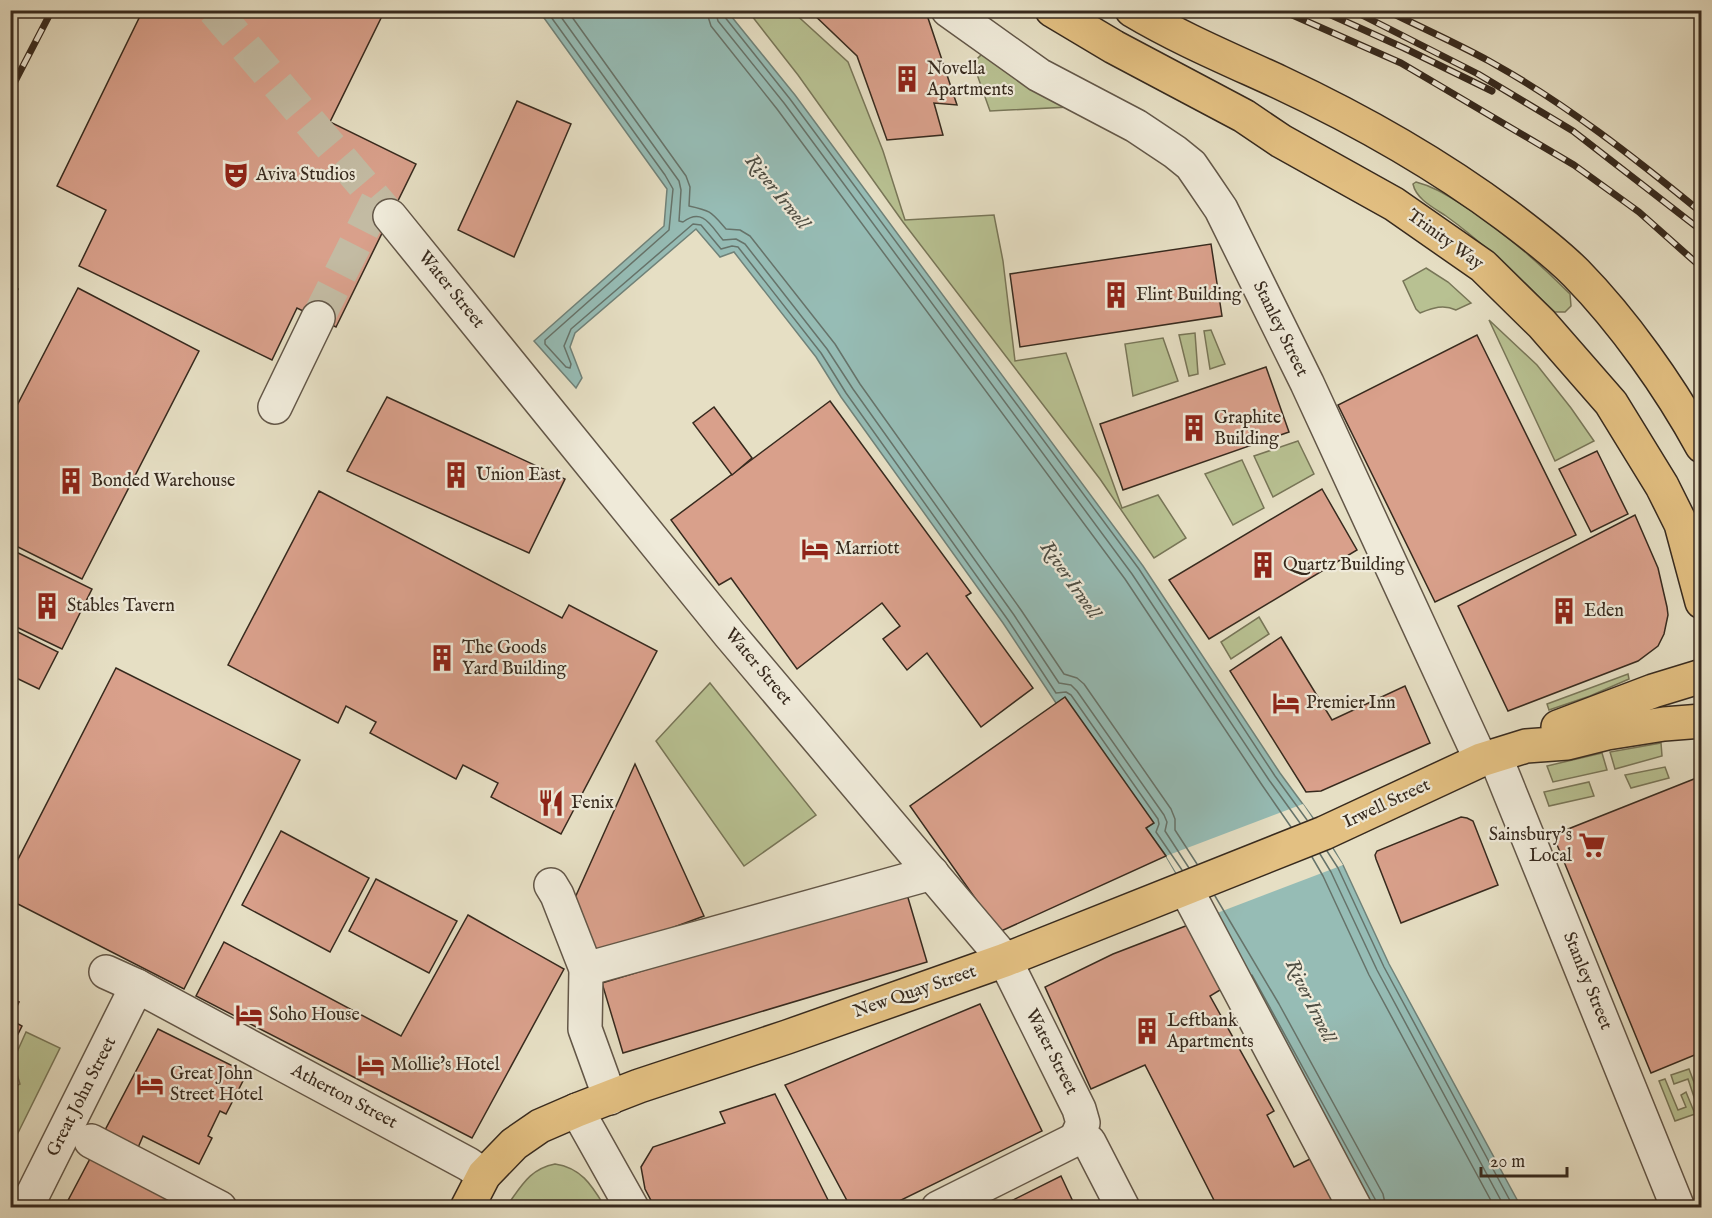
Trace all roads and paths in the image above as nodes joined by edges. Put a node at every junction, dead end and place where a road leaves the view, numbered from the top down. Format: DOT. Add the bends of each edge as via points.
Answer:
graph roads {
  1 [pos="948,10"];
  2 [pos="1052,10"];
  3 [pos="1132,10"];
  4 [pos="400,227"];
  5 [pos="318,318"];
  6 [pos="275,407"];
  7 [pos="1701,446"];
  8 [pos="1701,602"];
  9 [pos="1701,676"];
  10 [pos="1701,721"];
  11 [pos="1526,746"];
  12 [pos="1488,758"];
  13 [pos="1248,864"];
  14 [pos="932,873"];
  15 [pos="551,885"];
  16 [pos="1186,889"];
  17 [pos="1005,960"];
  18 [pos="586,969"];
  19 [pos="106,972"];
  20 [pos="137,986"];
  21 [pos="610,1098"];
  22 [pos="577,1110"];
  23 [pos="1076,1139"];
  24 [pos="91,1141"];
  25 [pos="484,1176"];
  26 [pos="26,1208"];
  27 [pos="220,1208"];
  28 [pos="467,1208"];
  29 [pos="632,1208"];
  30 [pos="938,1208"];
  31 [pos="1123,1208"];
  32 [pos="1355,1208"];
  33 [pos="1678,1208"];
  1 -- 12 [label="street, Stanley Street" via="1039,75 1136,126 1191,165 1221,209"];
  2 -- 8 [label="main road, Trinity Way" via="1394,204 1483,266 1574,358 1623,422 1681,524"];
  3 -- 7 [label="main road" via="1408,150 1482,197 1538,239 1576,273 1626,331 1683,412"];
  4 -- 14 [label="street, Water Street" via="730,635"];
  5 -- 6 [label="street"];
  9 -- 11 [label="main road, Irwell Street" via="1545,732"];
  10 -- 11 [label="main road, Irwell Street"];
  11 -- 12 [label="main road, Irwell Street"];
  12 -- 13 [label="main road, Irwell Street"];
  12 -- 33 [label="street, Stanley Street"];
  13 -- 16 [label="main road, New Quay Street"];
  14 -- 17 [label="street, Water Street"];
  14 -- 18 [label="street"];
  15 -- 18 [label="street"];
  16 -- 17 [label="main road, New Quay Street"];
  16 -- 32 [label="street"];
  17 -- 21 [label="main road, New Quay Street"];
  17 -- 23 [label="street, Water Street" via="1081,1113 1083,1123"];
  18 -- 21 [label="street" via="585,1029"];
  19 -- 20 [label="street, Atherton Street"];
  20 -- 25 [label="street, Atherton Street"];
  20 -- 26 [label="street, Great John Street"];
  21 -- 22 [label="main road, New Quay Street"];
  22 -- 25 [label="main road, New Quay Street" via="540,1126 514,1144"];
  22 -- 29 [label="street"];
  23 -- 30 [label="street"];
  23 -- 31 [label="street" via="1089,1142"];
  24 -- 27 [label="street"];
  25 -- 28 [label="main road, New Quay Street"];
}
